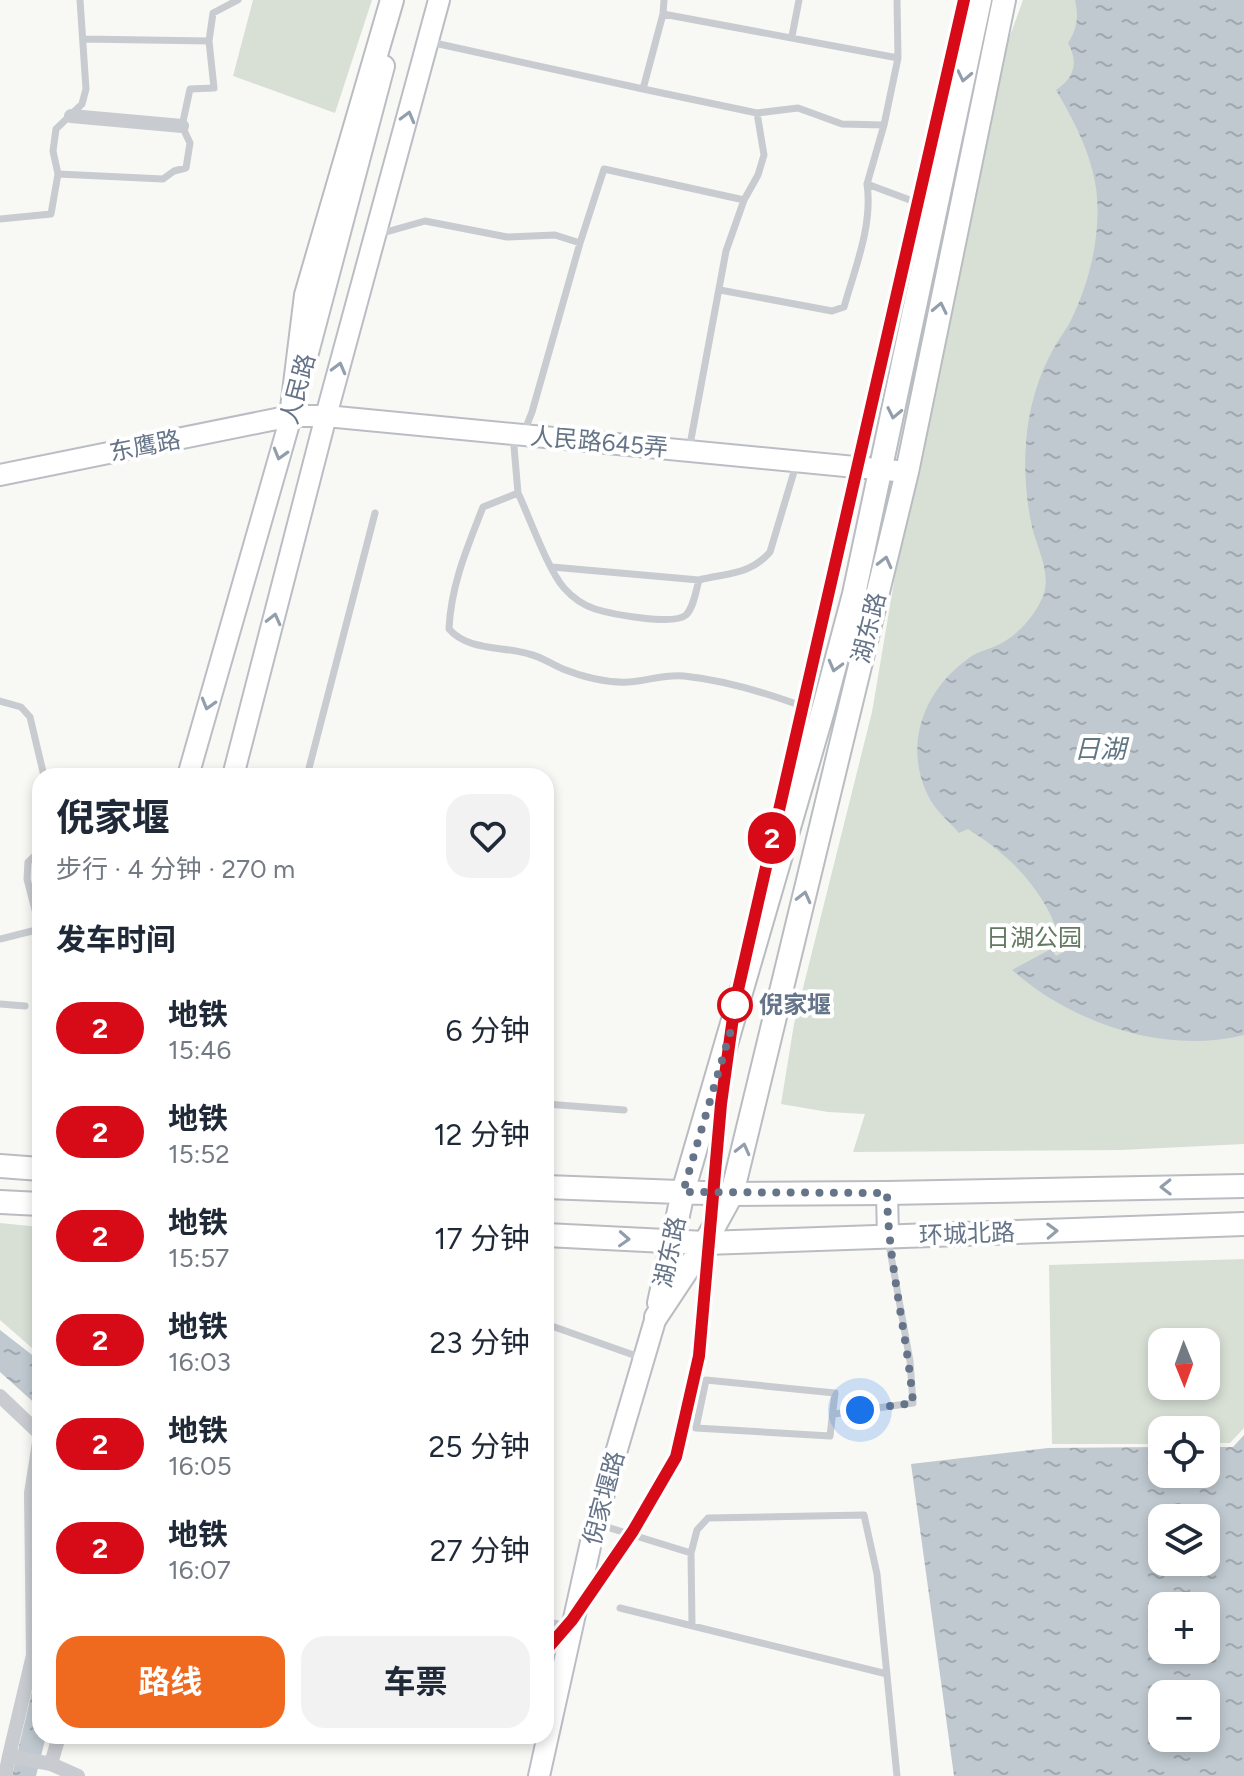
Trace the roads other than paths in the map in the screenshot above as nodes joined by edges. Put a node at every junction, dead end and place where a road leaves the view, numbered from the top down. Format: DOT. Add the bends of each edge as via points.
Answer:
graph roads {
  1 [pos="80,0"];
  2 [pos="238,0"];
  3 [pos="392,0"];
  4 [pos="401,0"];
  5 [pos="439,0"];
  6 [pos="664,0"];
  7 [pos="799,0"];
  8 [pos="897,0"];
  9 [pos="980,0"];
  10 [pos="1004,0"];
  11 [pos="663,14"];
  12 [pos="792,36"];
  13 [pos="83,39"];
  14 [pos="209,41"];
  15 [pos="428,41"];
  16 [pos="898,58"];
  17 [pos="643,89"];
  18 [pos="757,113"];
  19 [pos="71,116"];
  20 [pos="884,125"];
  21 [pos="182,126"];
  22 [pos="58,174"];
  23 [pos="867,184"];
  24 [pos="744,200"];
  25 [pos="936,210"];
  26 [pos="0,219"];
  27 [pos="376,235"];
  28 [pos="580,243"];
  29 [pos="720,290"];
  30 [pos="291,416"];
  31 [pos="326,416"];
  32 [pos="518,434"];
  33 [pos="688,450"];
  34 [pos="798,461"];
  35 [pos="882,469"];
  36 [pos="907,472"];
  37 [pos="0,475"];
  38 [pos="518,493"];
  39 [pos="375,513"];
  40 [pos="552,567"];
  41 [pos="699,580"];
  42 [pos="0,701"];
  43 [pos="822,714"];
  44 [pos="42,768"];
  45 [pos="190,768"];
  46 [pos="235,768"];
  47 [pos="309,768"];
  48 [pos="32,858"];
  49 [pos="32,898"];
  50 [pos="32,931"];
  51 [pos="0,939"];
  52 [pos="0,1004"];
  53 [pos="25,1006"];
  54 [pos="554,1105"];
  55 [pos="624,1110"];
  56 [pos="0,1166"];
  57 [pos="32,1168"];
  58 [pos="1244,1186"];
  59 [pos="554,1187"];
  60 [pos="683,1192"];
  61 [pos="887,1193"];
  62 [pos="732,1194"];
  63 [pos="0,1202"];
  64 [pos="32,1204"];
  65 [pos="1244,1224"];
  66 [pos="554,1235"];
  67 [pos="888,1237"];
  68 [pos="673,1242"];
  69 [pos="705,1243"];
  70 [pos="656,1317"];
  71 [pos="554,1327"];
  72 [pos="644,1359"];
  73 [pos="0,1396"];
  74 [pos="834,1414"];
  75 [pos="32,1427"];
  76 [pos="32,1487"];
  77 [pos="595,1524"];
  78 [pos="691,1553"];
  79 [pos="32,1574"];
  80 [pos="620,1608"];
  81 [pos="692,1625"];
  82 [pos="554,1627"];
  83 [pos="571,1630"];
  84 [pos="32,1659"];
  85 [pos="887,1674"];
  86 [pos="554,1708"];
  87 [pos="57,1744"];
  88 [pos="546,1744"];
  89 [pos="10,1756"];
  90 [pos="51,1764"];
  91 [pos="5,1776"];
  92 [pos="78,1776"];
  93 [pos="539,1776"];
  94 [pos="897,1776"];
  1 -- 13 [label="lane"];
  2 -- 14 [label="lane" via="213,13"];
  3 -- 30 [label="main road" via="306,295"];
  4 -- 30 [label="main road, 人民路"];
  5 -- 15 [label="main road, 人民路"];
  6 -- 11 [label="lane"];
  7 -- 12 [label="lane"];
  8 -- 16 [label="lane"];
  9 -- 25 [label="main road, 湖东路, one-way"];
  36 -- 10 [label="main road, 湖东路, one-way"];
  11 -- 12 [label="lane"];
  11 -- 17 [label="lane"];
  12 -- 16 [label="lane"];
  13 -- 14 [label="lane"];
  13 -- 19 [label="lane" via="86,89"];
  14 -- 21 [label="lane" via="214,88 190,89"];
  15 -- 17 [label="lane"];
  27 -- 15 [label="main road, 人民路, one-way"];
  16 -- 20 [label="lane"];
  17 -- 18 [label="lane"];
  18 -- 20 [label="lane" via="798,108 842,124"];
  18 -- 24 [label="lane" via="764,155"];
  19 -- 21 [label="street"];
  19 -- 22 [label="lane" via="56,129"];
  20 -- 23 [label="lane"];
  21 -- 22 [label="lane" via="190,143 186,168 163,179"];
  22 -- 26 [label="lane" via="51,214"];
  23 -- 25 [label="lane"];
  23 -- 29 [label="lane" via="869,202 844,307 832,311"];
  24 -- 28 [label="lane" via="604,169"];
  24 -- 29 [label="lane" via="726,251"];
  25 -- 35 [label="main road, 湖东路, one-way"];
  27 -- 28 [label="lane" via="425,221 507,237 555,235"];
  31 -- 27 [label="main road, 人民路, one-way"];
  28 -- 32 [label="lane" via="532,412"];
  29 -- 33 [label="lane"];
  30 -- 31 [label="main road, 人民路645弄"];
  30 -- 37 [label="main road, 东鹰路"];
  30 -- 45 [label="main road, 人民路, one-way"];
  31 -- 32 [label="main road, 人民路645弄"];
  46 -- 31 [label="main road, 人民路, one-way"];
  32 -- 33 [label="main road, 人民路645弄"];
  32 -- 38 [label="lane"];
  33 -- 34 [label="main road, 人民路645弄"];
  34 -- 35 [label="main road, 人民路645弄"];
  34 -- 41 [label="lane" via="770,552 751,569"];
  35 -- 36 [label="main road, 人民路645弄"];
  35 -- 43 [label="main road, 湖东路, one-way"];
  62 -- 36 [label="main road, 湖东路, one-way"];
  38 -- 40 [label="lane"];
  38 -- 43 [label="lane" via="483,507 450,604 449,629 455,636 538,656 596,679 629,682 681,675 782,698"];
  39 -- 47 [label="lane"];
  40 -- 41 [label="lane"];
  40 -- 41 [label="lane" via="563,587 594,609 661,620 686,615"];
  42 -- 44 [label="lane" via="21,707 30,717"];
  43 -- 60 [label="main road, 湖东路"];
  48 -- 49 [label="lane" via="27,879"];
  50 -- 51 [label="lane"];
  52 -- 53 [label="lane"];
  54 -- 55 [label="lane"];
  56 -- 57 [label="main road"];
  58 -- 61 [label="main road, 环城北路, one-way"];
  59 -- 60 [label="main road, 环城北路"];
  60 -- 62 [label="main road, 环城北路"];
  60 -- 68 [label="main road, 湖东路"];
  61 -- 62 [label="main road, 环城北路"];
  61 -- 67 [label="main road"];
  62 -- 69 [label="main road, 湖东路"];
  63 -- 64 [label="main road"];
  67 -- 65 [label="main road, 环城北路, one-way"];
  66 -- 68 [label="main road, 环城北路, one-way"];
  67 -- 69 [label="main road, 环城北路"];
  67 -- 74 [label="lane" via="913,1403"];
  68 -- 69 [label="main road, 环城北路"];
  68 -- 70 [label="main road, 湖东路"];
  69 -- 70 [label="main road, 湖东路"];
  70 -- 72 [label="main road, 倪家堰路"];
  71 -- 72 [label="lane"];
  72 -- 77 [label="main road, 倪家堰路"];
  73 -- 75 [label="street"];
  74 -- 74 [label="lane" via="830,1436 696,1428 706,1380 835,1393"];
  76 -- 79 [label="street"];
  77 -- 78 [label="lane"];
  77 -- 83 [label="main road, 倪家堰路"];
  78 -- 81 [label="lane"];
  78 -- 85 [label="lane" via="697,1530 708,1518 864,1515 877,1574"];
  80 -- 81 [label="lane"];
  81 -- 85 [label="lane"];
  82 -- 83 [label="street"];
  83 -- 86 [label="main road, 倪家堰路"];
  84 -- 89 [label="street"];
  85 -- 94 [label="lane"];
  87 -- 90 [label="street"];
  88 -- 93 [label="main road, 倪家堰路"];
  89 -- 90 [label="street"];
  89 -- 91 [label="street"];
  90 -- 92 [label="street"];
}
